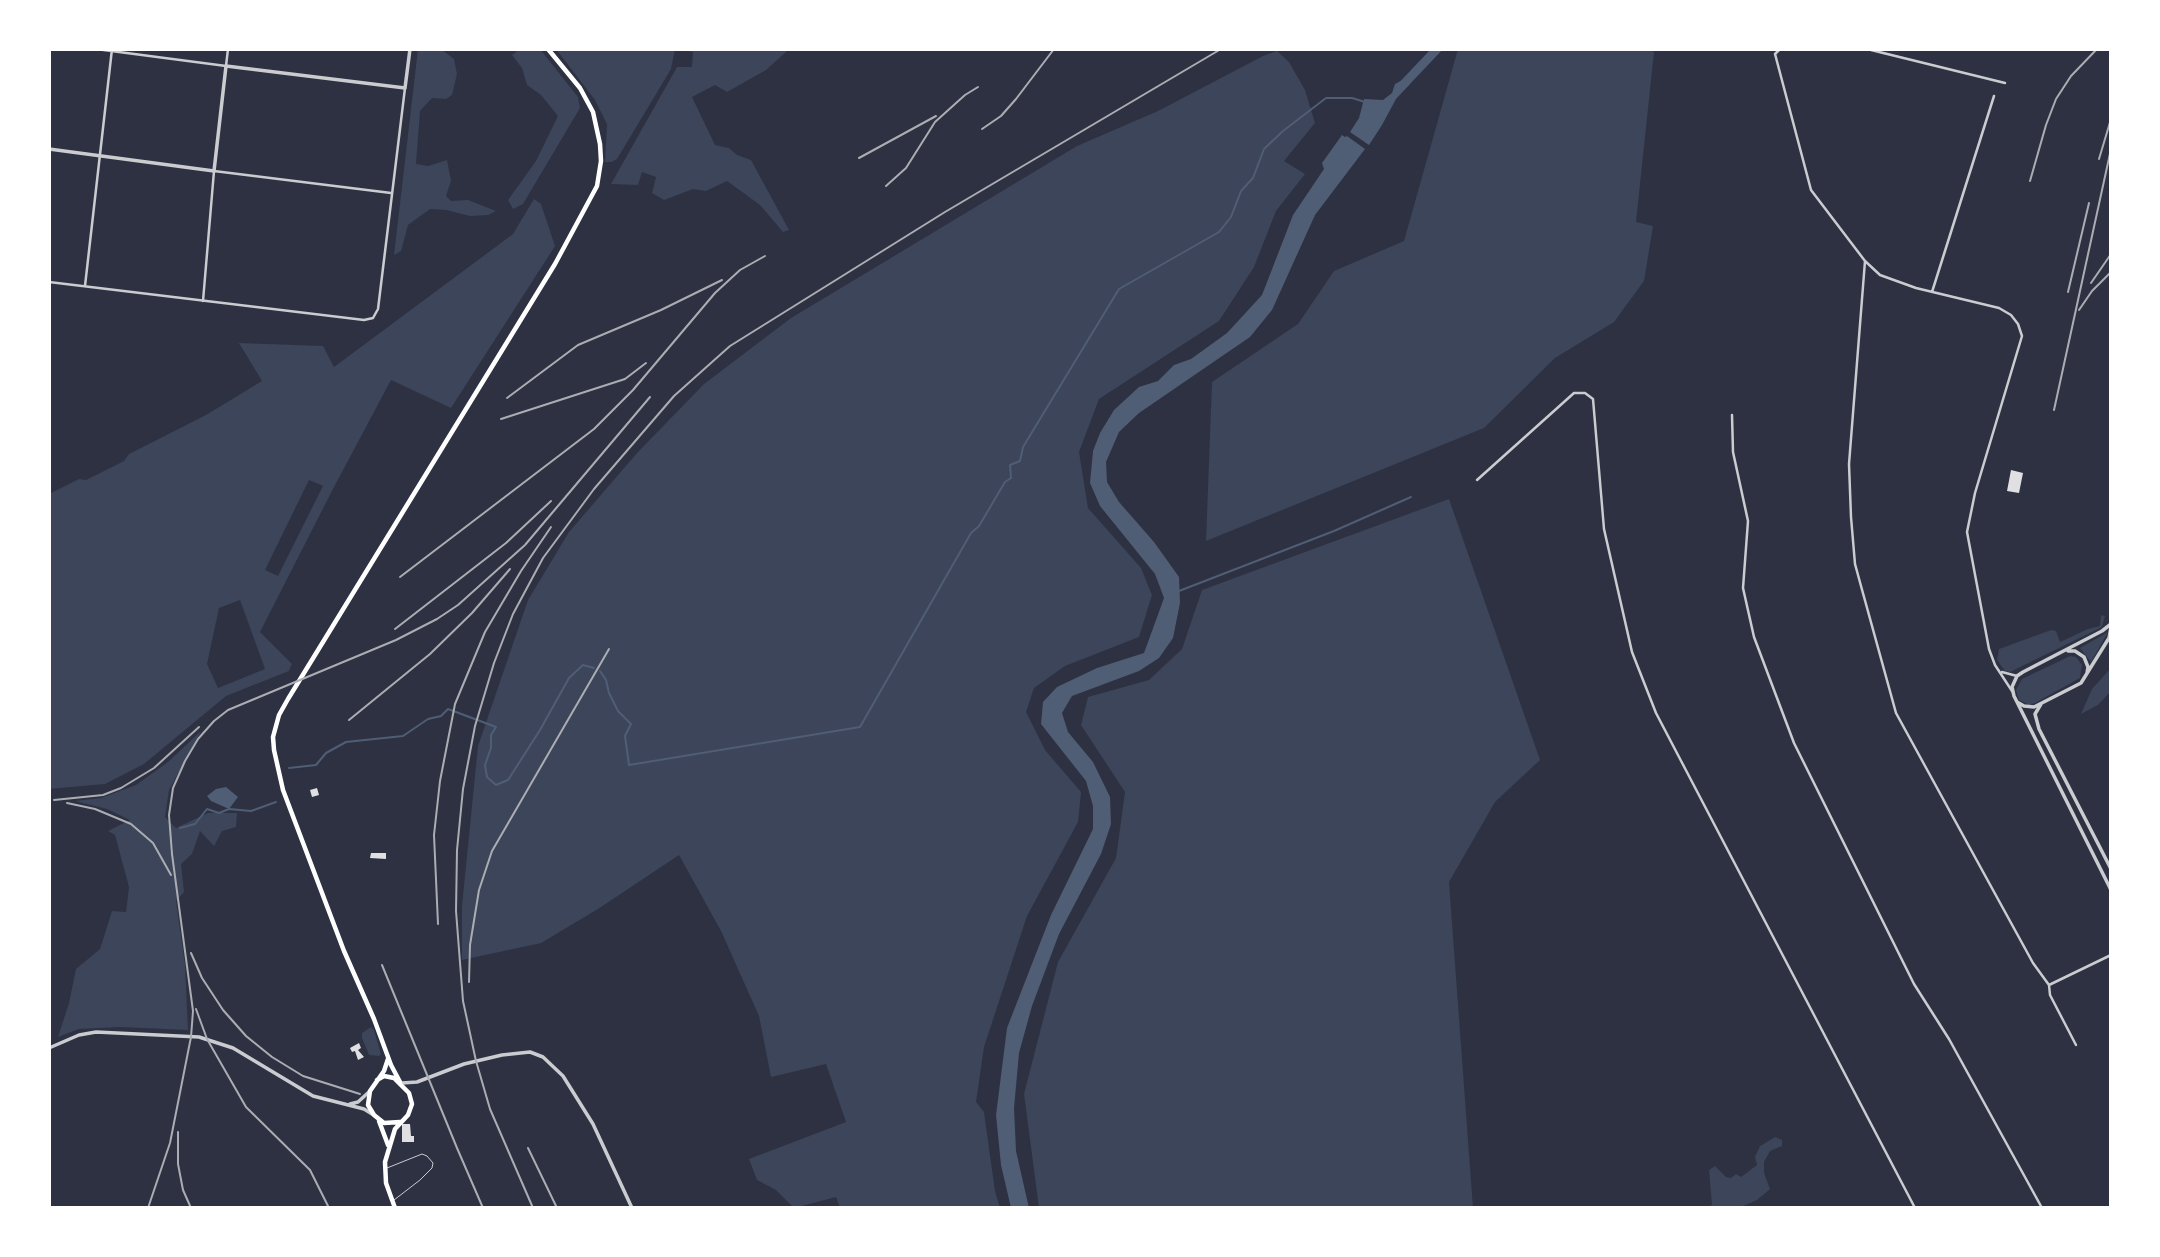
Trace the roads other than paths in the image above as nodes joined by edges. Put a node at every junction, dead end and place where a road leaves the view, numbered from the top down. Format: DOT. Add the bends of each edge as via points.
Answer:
graph roads {
  1 [pos="96,49"];
  2 [pos="228,49"];
  3 [pos="410,49"];
  4 [pos="548,49"];
  5 [pos="1780,49"];
  6 [pos="1867,49"];
  7 [pos="112,50"];
  8 [pos="226,66"];
  9 [pos="2005,83"];
  10 [pos="405,88"];
  11 [pos="1994,96"];
  12 [pos="49,149"];
  13 [pos="99,156"];
  14 [pos="214,171"];
  15 [pos="392,194"];
  16 [pos="1865,261"];
  17 [pos="49,282"];
  18 [pos="85,286"];
  19 [pos="1932,292"];
  20 [pos="203,301"];
  21 [pos="1732,415"];
  22 [pos="1477,480"];
  23 [pos="2111,625"];
  24 [pos="2063,652"];
  25 [pos="1999,670"];
  26 [pos="2017,676"];
  27 [pos="2085,678"];
  28 [pos="2012,691"];
  29 [pos="2016,700"];
  30 [pos="2041,704"];
  31 [pos="2111,869"];
  32 [pos="2111,890"];
  33 [pos="2111,955"];
  34 [pos="2049,985"];
  35 [pos="2076,1045"];
  36 [pos="49,1048"];
  37 [pos="388,1058"];
  38 [pos="377,1080"];
  39 [pos="417,1082"];
  40 [pos="401,1083"];
  41 [pos="370,1091"];
  42 [pos="411,1098"];
  43 [pos="348,1105"];
  44 [pos="375,1116"];
  45 [pos="400,1122"];
  46 [pos="388,1150"];
  47 [pos="385,1168"];
  48 [pos="392,1201"];
  49 [pos="395,1208"];
  50 [pos="632,1208"];
  51 [pos="1915,1208"];
  52 [pos="2042,1208"];
  1 -- 7 [label="street"];
  2 -- 8 [label="street"];
  3 -- 10 [label="street"];
  4 -- 37 [label="main road" via="593,112 600,144 597,186 555,264 275,727 278,772"];
  5 -- 16 [label="street" via="1776,54 1811,190"];
  6 -- 9 [label="street"];
  7 -- 8 [label="street"];
  7 -- 13 [label="street"];
  8 -- 10 [label="street"];
  8 -- 14 [label="street"];
  10 -- 15 [label="street"];
  11 -- 19 [label="street"];
  12 -- 13 [label="street"];
  13 -- 14 [label="street"];
  13 -- 18 [label="street"];
  14 -- 15 [label="street"];
  14 -- 20 [label="street"];
  15 -- 20 [label="street" via="378,309 373,318"];
  16 -- 19 [label="street" via="1880,275"];
  16 -- 34 [label="street" via="1849,464 1858,575 1896,713"];
  17 -- 18 [label="street"];
  18 -- 20 [label="street"];
  19 -- 25 [label="street" via="1999,308 2011,315 2022,336 1967,532 1989,649"];
  21 -- 52 [label="street" via="1732,452 1748,521 1743,588 1754,637 1794,743 1914,984"];
  22 -- 51 [label="street" via="1574,393 1594,399 1604,529 1632,652 1646,689"];
  23 -- 24 [label="street"];
  23 -- 27 [label="street" via="2109,638"];
  24 -- 26 [label="street"];
  24 -- 27 [label="street" via="2075,651 2084,657 2088,667"];
  25 -- 26 [label="street"];
  25 -- 28 [label="street"];
  26 -- 28 [label="street"];
  27 -- 30 [label="street"];
  28 -- 29 [label="street"];
  29 -- 30 [label="street" via="2028,707"];
  29 -- 32 [label="street"];
  30 -- 31 [label="street" via="2035,714 2039,729"];
  33 -- 34 [label="street"];
  34 -- 35 [label="street"];
  36 -- 43 [label="street" via="96,1032 199,1037 233,1048 313,1096"];
  37 -- 38 [label="main road"];
  37 -- 40 [label="main road"];
  38 -- 40 [label="main road" via="388,1076"];
  38 -- 41 [label="main road"];
  39 -- 40 [label="street"];
  39 -- 42 [label="street"];
  39 -- 50 [label="street" via="483,1059 530,1052 543,1057 563,1076 593,1124"];
  40 -- 42 [label="main road"];
  41 -- 43 [label="street"];
  41 -- 44 [label="main road" via="368,1105"];
  42 -- 45 [label="main road" via="411,1109"];
  43 -- 44 [label="street"];
  44 -- 45 [label="main road" via="389,1124"];
  44 -- 46 [label="main road"];
  45 -- 46 [label="main road"];
  46 -- 47 [label="main road"];
  47 -- 48 [label="main road"];
  47 -- 48 [label="lane" via="422,1154 432,1163 420,1180"];
  48 -- 49 [label="main road"];
}
